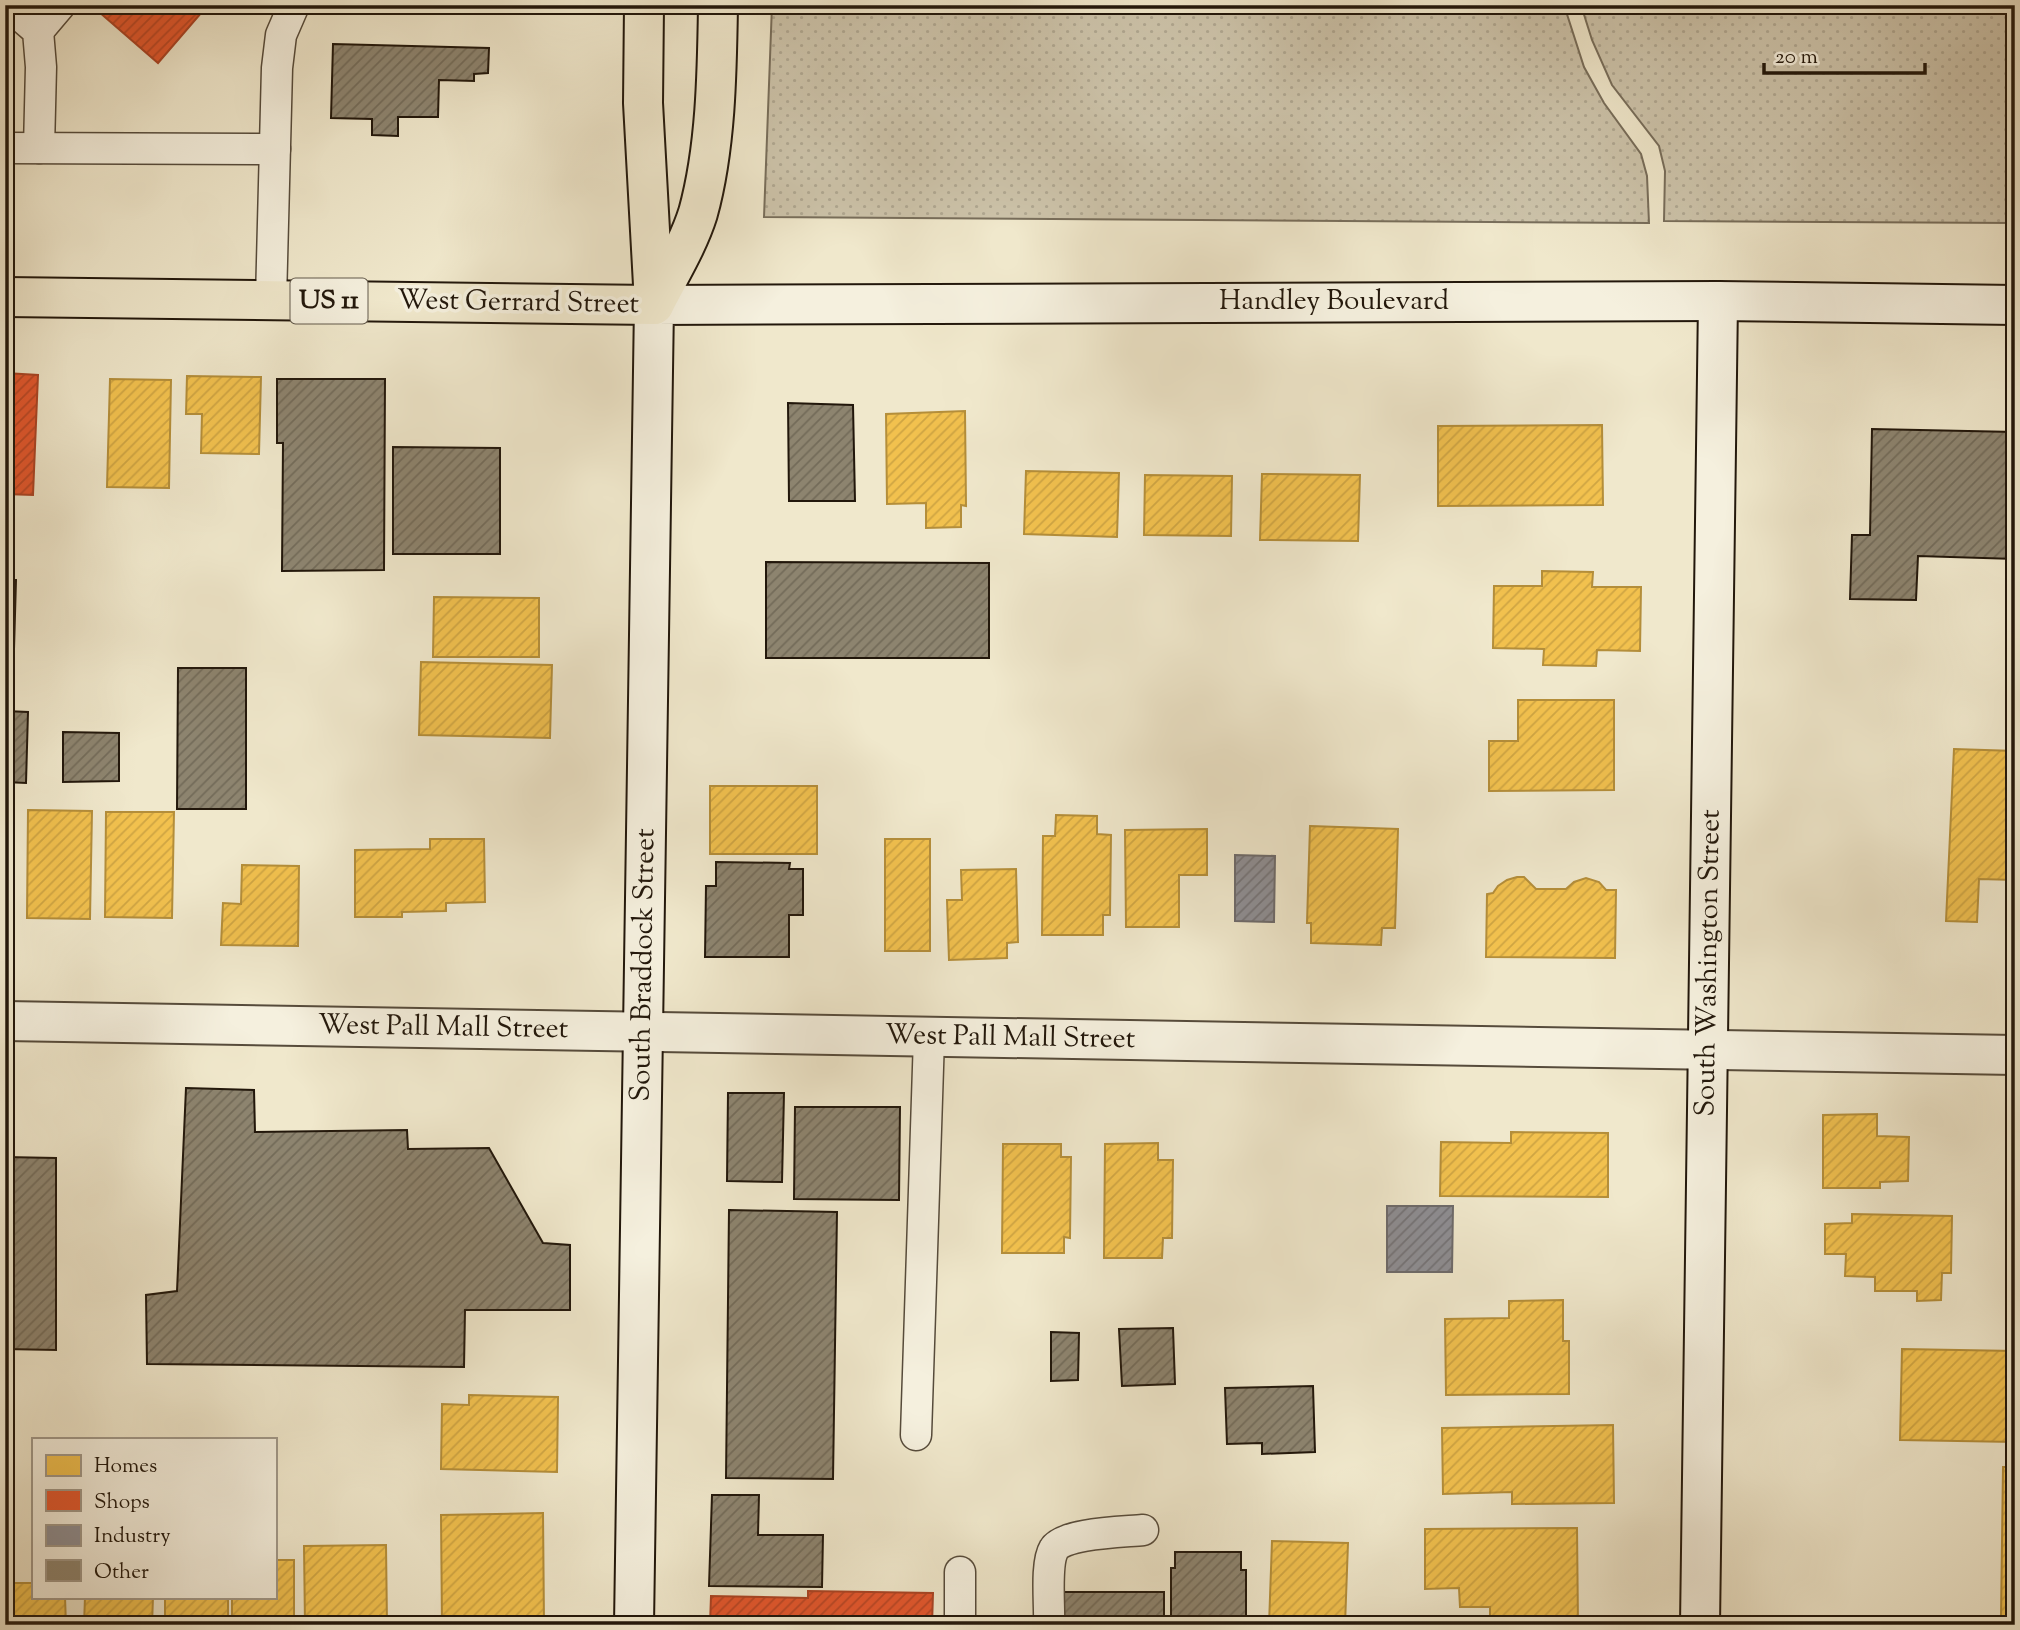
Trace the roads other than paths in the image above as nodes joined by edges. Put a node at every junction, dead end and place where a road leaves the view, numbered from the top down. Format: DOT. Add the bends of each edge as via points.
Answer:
graph roads {
  1 [pos="8,5"];
  2 [pos="60,5"];
  3 [pos="294,5"];
  4 [pos="644,5"];
  5 [pos="718,5"];
  6 [pos="38,31"];
  7 [pos="5,148"];
  8 [pos="38,148"];
  9 [pos="275,149"];
  10 [pos="5,297"];
  11 [pos="271,300"];
  12 [pos="1718,302"];
  13 [pos="654,305"];
  14 [pos="2015,305"];
  15 [pos="5,1021"];
  16 [pos="643,1031"];
  17 [pos="929,1037"];
  18 [pos="1708,1050"];
  19 [pos="2015,1055"];
  20 [pos="916,1435"];
  21 [pos="1143,1530"];
  22 [pos="960,1573"];
  23 [pos="634,1625"];
  24 [pos="960,1625"];
  25 [pos="1049,1625"];
  26 [pos="1700,1625"];
  1 -- 6 [label="lane"];
  2 -- 6 [label="lane"];
  3 -- 9 [label="lane" via="281,35"];
  4 -- 13 [label="main road, South Braddock Street" via="643,103"];
  5 -- 13 [label="main road, South Braddock Street" via="710,153 698,213"];
  6 -- 8 [label="lane"];
  7 -- 8 [label="lane"];
  8 -- 9 [label="lane"];
  9 -- 11 [label="lane"];
  10 -- 11 [label="main road, West Gerrard Street / US 11"];
  11 -- 13 [label="main road, West Gerrard Street / US 11"];
  12 -- 13 [label="street, Handley Boulevard"];
  12 -- 14 [label="street, Handley Boulevard"];
  12 -- 18 [label="street, South Washington Street"];
  13 -- 16 [label="street, South Braddock Street"];
  15 -- 16 [label="street, West Pall Mall Street"];
  16 -- 17 [label="street, West Pall Mall Street"];
  16 -- 23 [label="street, South Braddock Street"];
  17 -- 18 [label="street, West Pall Mall Street"];
  17 -- 20 [label="lane"];
  18 -- 19 [label="street, West Pall Mall Street"];
  18 -- 26 [label="street, South Washington Street"];
  21 -- 25 [label="lane" via="1058,1544 1052,1552"];
  22 -- 24 [label="lane"];
}
